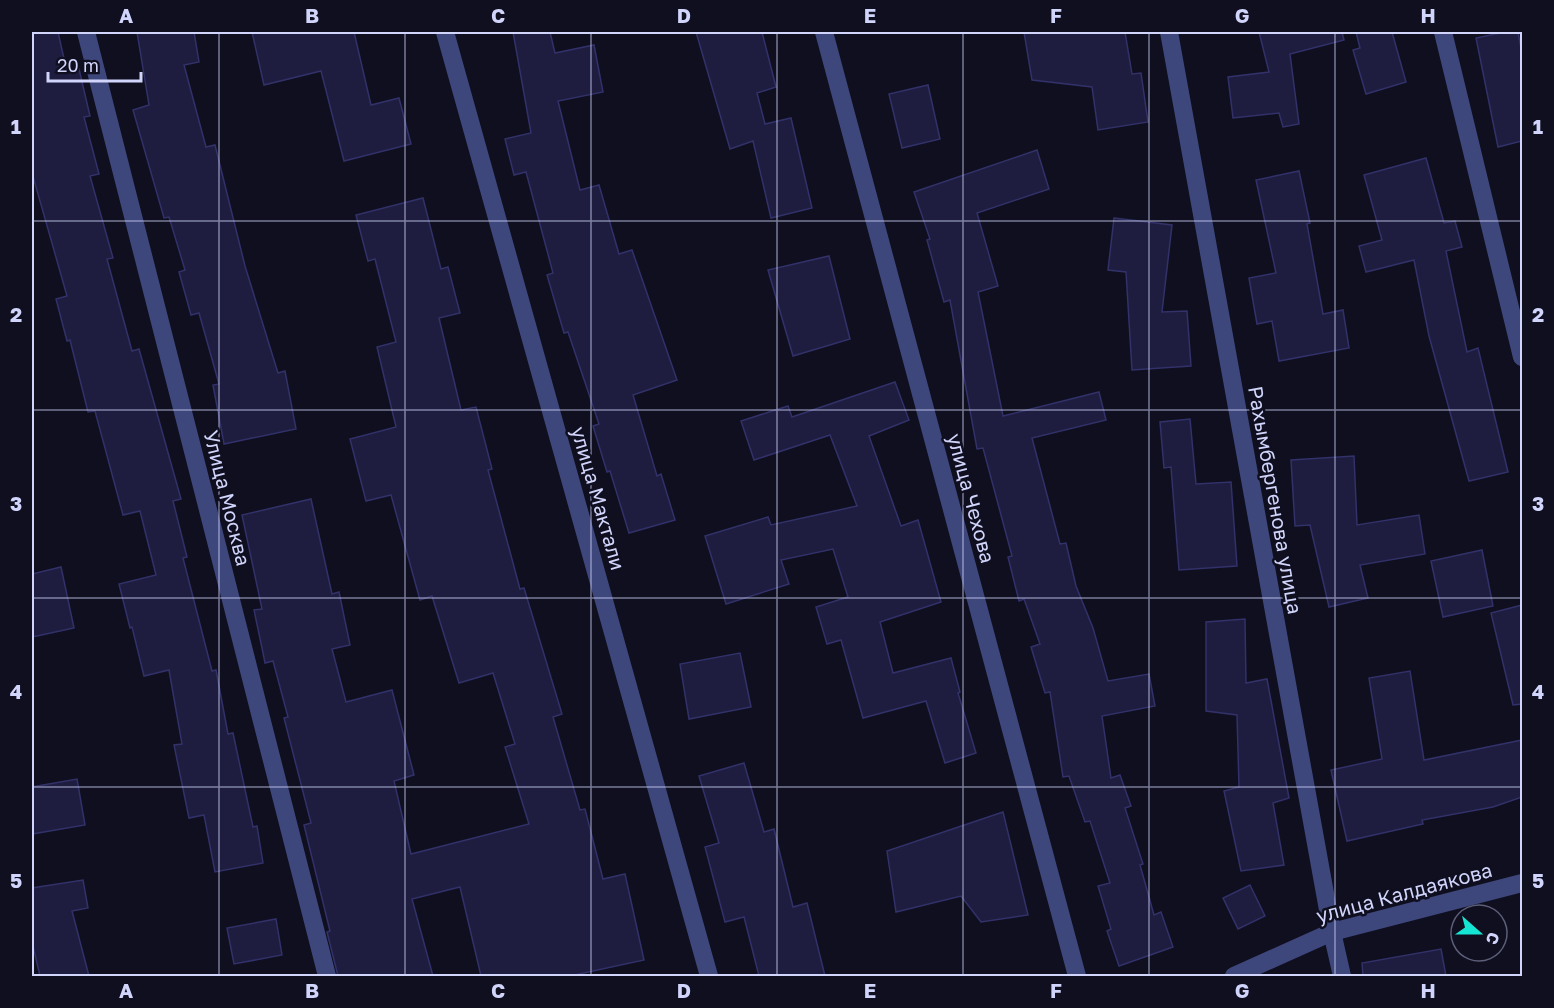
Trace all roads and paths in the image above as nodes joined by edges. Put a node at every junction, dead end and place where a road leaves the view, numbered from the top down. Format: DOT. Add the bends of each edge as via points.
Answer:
graph roads {
  1 [pos="86,32"];
  2 [pos="445,32"];
  3 [pos="824,32"];
  4 [pos="1169,32"];
  5 [pos="1443,32"];
  6 [pos="1522,357"];
  7 [pos="1522,883"];
  8 [pos="1332,932"];
  9 [pos="327,976"];
  10 [pos="709,976"];
  11 [pos="1077,976"];
  12 [pos="1234,976"];
  13 [pos="1342,976"];
  1 -- 9 [label="street, Улица Москва"];
  2 -- 10 [label="street, улица Мактали"];
  3 -- 11 [label="street, улица Чехова"];
  4 -- 8 [label="street, Рахымбергенова улица"];
  5 -- 6 [label="street"];
  7 -- 8 [label="street, улица Калдаякова"];
  8 -- 12 [label="street, улица Калдаякова"];
  8 -- 13 [label="street, Рахымбергенова улица"];
}
